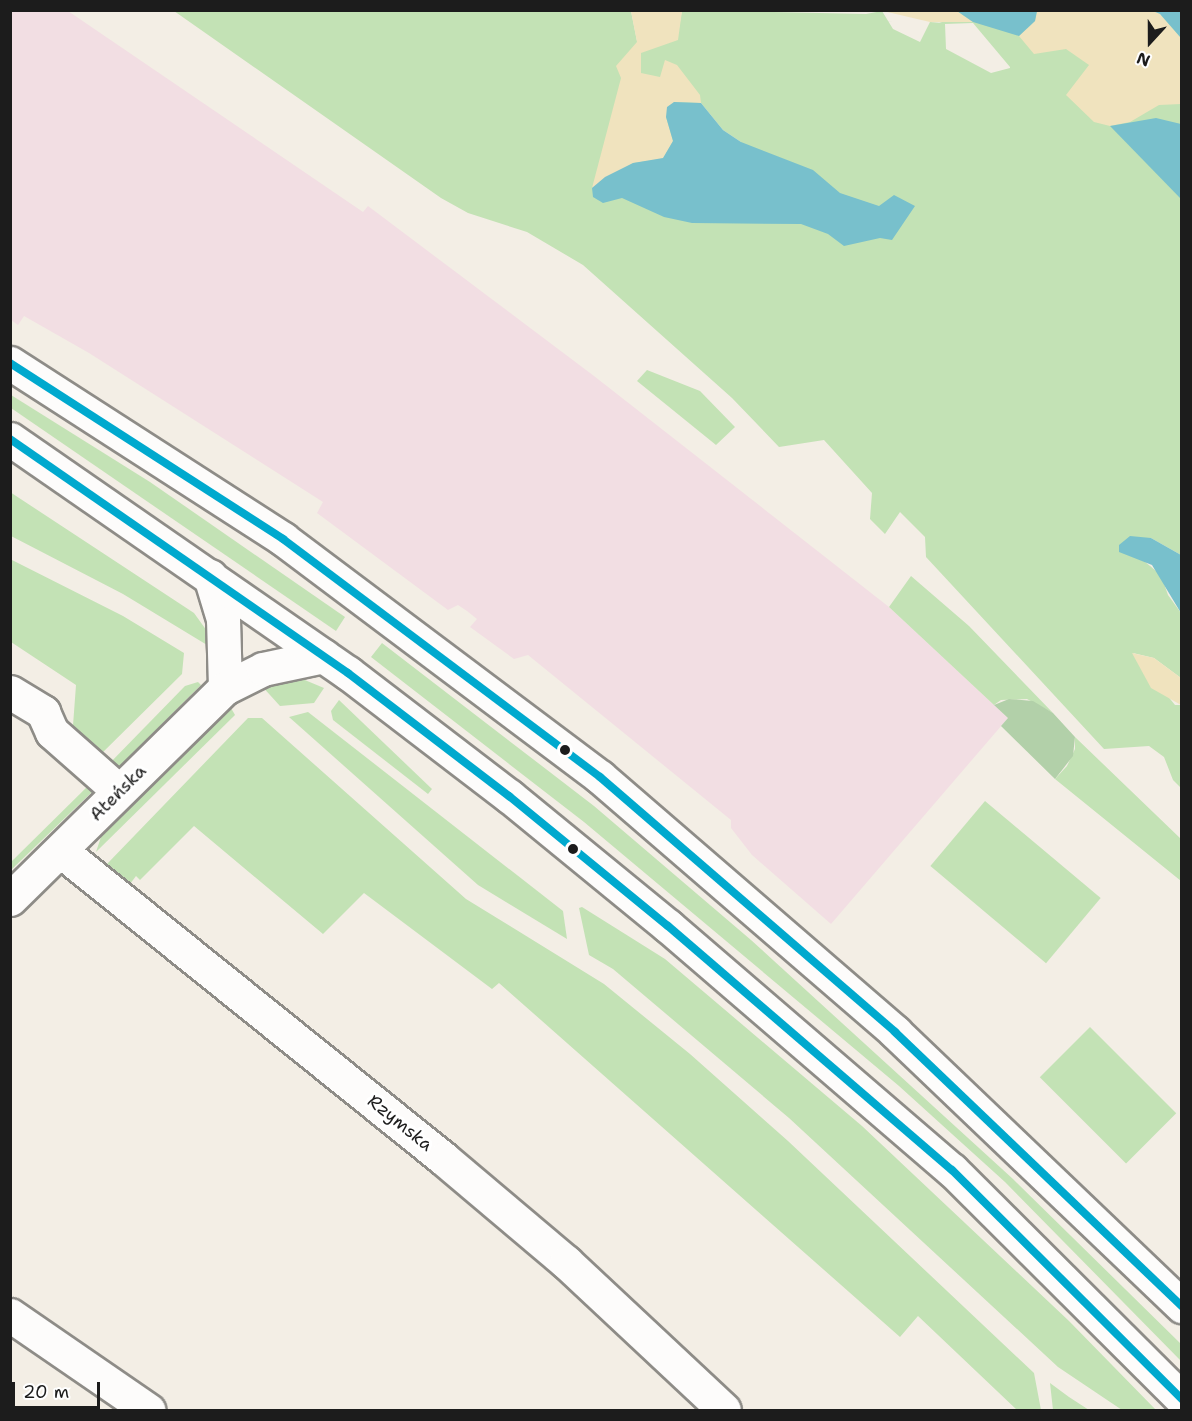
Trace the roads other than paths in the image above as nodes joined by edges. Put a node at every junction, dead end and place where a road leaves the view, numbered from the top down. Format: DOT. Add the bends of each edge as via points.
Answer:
graph roads {
  1 [pos="10,363"];
  2 [pos="10,439"];
  3 [pos="210,576"];
  4 [pos="324,656"];
  5 [pos="225,688"];
  6 [pos="10,692"];
  7 [pos="119,791"];
  8 [pos="62,851"];
  9 [pos="10,899"];
  10 [pos="1182,1306"];
  11 [pos="10,1315"];
  12 [pos="1182,1399"];
  13 [pos="148,1410"];
  14 [pos="724,1410"];
  1 -- 10 [label="main road" via="283,539 600,777 886,1024"];
  2 -- 3 [label="main road"];
  3 -- 4 [label="main road"];
  3 -- 5 [label="main road" via="223,619"];
  4 -- 5 [label="main road, Ateńska" via="263,669"];
  4 -- 12 [label="main road" via="568,843 896,1119 1052,1265"];
  5 -- 7 [label="main road, Ateńska"];
  6 -- 7 [label="main road" via="43,712 52,732"];
  7 -- 8 [label="main road, Ateńska"];
  8 -- 9 [label="main road, Ateńska"];
  8 -- 14 [label="main road, Rzymska" via="566,1262"];
  11 -- 13 [label="main road"];
}
